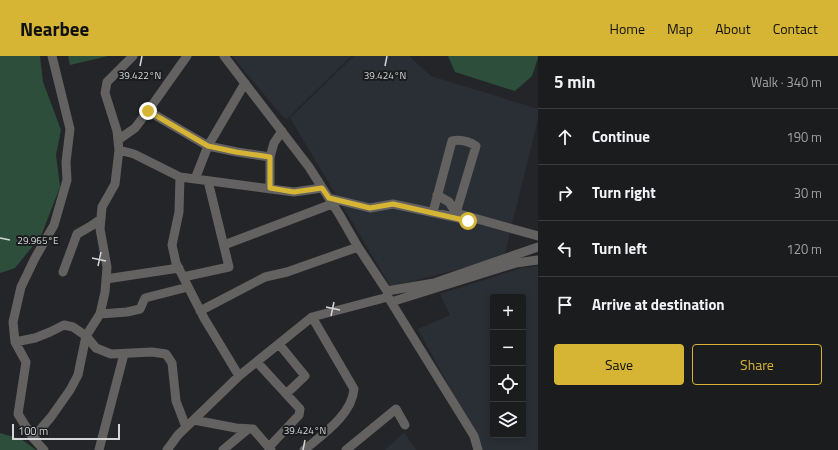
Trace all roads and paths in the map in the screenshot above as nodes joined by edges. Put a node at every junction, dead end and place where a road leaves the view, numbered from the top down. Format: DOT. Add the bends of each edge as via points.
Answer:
graph roads {
  1 [pos="52,56"];
  2 [pos="133,56"];
  3 [pos="187,56"];
  4 [pos="224,56"];
  5 [pos="245,83"];
  6 [pos="148,111"];
  7 [pos="282,132"];
  8 [pos="118,140"];
  9 [pos="208,146"];
  10 [pos="118,150"];
  11 [pos="270,157"];
  12 [pos="180,176"];
  13 [pos="195,179"];
  14 [pos="208,182"];
  15 [pos="270,188"];
  16 [pos="322,188"];
  17 [pos="437,195"];
  18 [pos="331,201"];
  19 [pos="433,212"];
  20 [pos="455,215"];
  21 [pos="101,220"];
  22 [pos="538,236"];
  23 [pos="538,243"];
  24 [pos="224,245"];
  25 [pos="358,247"];
  26 [pos="538,247"];
  27 [pos="538,260"];
  28 [pos="63,272"];
  29 [pos="181,272"];
  30 [pos="106,279"];
  31 [pos="188,287"];
  32 [pos="389,297"];
  33 [pos="200,311"];
  34 [pos="100,314"];
  35 [pos="312,317"];
  36 [pos="86,336"];
  37 [pos="15,342"];
  38 [pos="279,344"];
  39 [pos="124,354"];
  40 [pos="257,362"];
  41 [pos="239,376"];
  42 [pos="286,394"];
  43 [pos="194,420"];
  44 [pos="405,426"];
  45 [pos="186,427"];
  46 [pos="248,429"];
  47 [pos="33,438"];
  48 [pos="270,449"];
  49 [pos="44,450"];
  50 [pos="99,450"];
  51 [pos="167,450"];
  52 [pos="224,450"];
  53 [pos="304,450"];
  54 [pos="346,450"];
  55 [pos="478,450"];
  1 -- 37 [label="street" via="70,129 66,162 67,180 54,225 21,287 13,322"];
  2 -- 8 [label="street" via="107,82 105,93"];
  3 -- 6 [label="street"];
  4 -- 5 [label="street"];
  5 -- 7 [label="street"];
  5 -- 9 [label="street"];
  6 -- 8 [label="street" via="135,128"];
  6 -- 9 [label="street"];
  7 -- 11 [label="street" via="274,142"];
  7 -- 16 [label="street"];
  8 -- 10 [label="street"];
  9 -- 11 [label="street"];
  9 -- 13 [label="street"];
  10 -- 12 [label="street" via="134,154"];
  10 -- 21 [label="street" via="115,184 102,207"];
  11 -- 15 [label="street"];
  12 -- 13 [label="street"];
  12 -- 29 [label="street" via="179,212 172,245"];
  13 -- 14 [label="street"];
  14 -- 15 [label="street"];
  14 -- 24 [label="street"];
  15 -- 16 [label="street" via="294,192"];
  16 -- 18 [label="street"];
  17 -- 19 [label="street"];
  17 -- 20 [label="street" via="449,202"];
  17 -- 20 [label="street" via="452,141 459,139 476,146"];
  18 -- 19 [label="street" via="370,208 393,204"];
  18 -- 24 [label="street"];
  18 -- 25 [label="street"];
  19 -- 20 [label="street"];
  20 -- 22 [label="street"];
  20 -- 23 [label="street" via="532,238"];
  21 -- 28 [label="street" via="77,234"];
  21 -- 30 [label="street"];
  24 -- 29 [label="street" via="229,267"];
  25 -- 32 [label="street"];
  25 -- 33 [label="street" via="265,277"];
  26 -- 32 [label="street"];
  27 -- 32 [label="street" via="516,263"];
  29 -- 30 [label="street"];
  29 -- 31 [label="street"];
  30 -- 34 [label="street"];
  31 -- 33 [label="street"];
  31 -- 34 [label="street" via="145,298 140,309"];
  32 -- 35 [label="street"];
  32 -- 55 [label="street" via="474,436"];
  33 -- 41 [label="street"];
  34 -- 36 [label="street"];
  35 -- 38 [label="street"];
  35 -- 53 [label="street" via="354,389 353,398 330,430"];
  36 -- 37 [label="street" via="73,326 64,325 35,338"];
  36 -- 39 [label="street" via="96,348 111,354"];
  36 -- 47 [label="street" via="78,375 51,418"];
  37 -- 47 [label="street" via="26,362 18,414"];
  38 -- 40 [label="street"];
  38 -- 42 [label="street" via="305,376"];
  39 -- 45 [label="street" via="166,354 172,363 176,401"];
  39 -- 50 [label="street"];
  40 -- 41 [label="street"];
  40 -- 42 [label="street"];
  41 -- 43 [label="street"];
  42 -- 48 [label="street" via="300,409 299,415"];
  43 -- 45 [label="street"];
  43 -- 46 [label="street"];
  44 -- 54 [label="street" via="396,409"];
  45 -- 51 [label="street"];
  46 -- 48 [label="street" via="253,429"];
  46 -- 52 [label="street"];
  47 -- 49 [label="street"];
}
